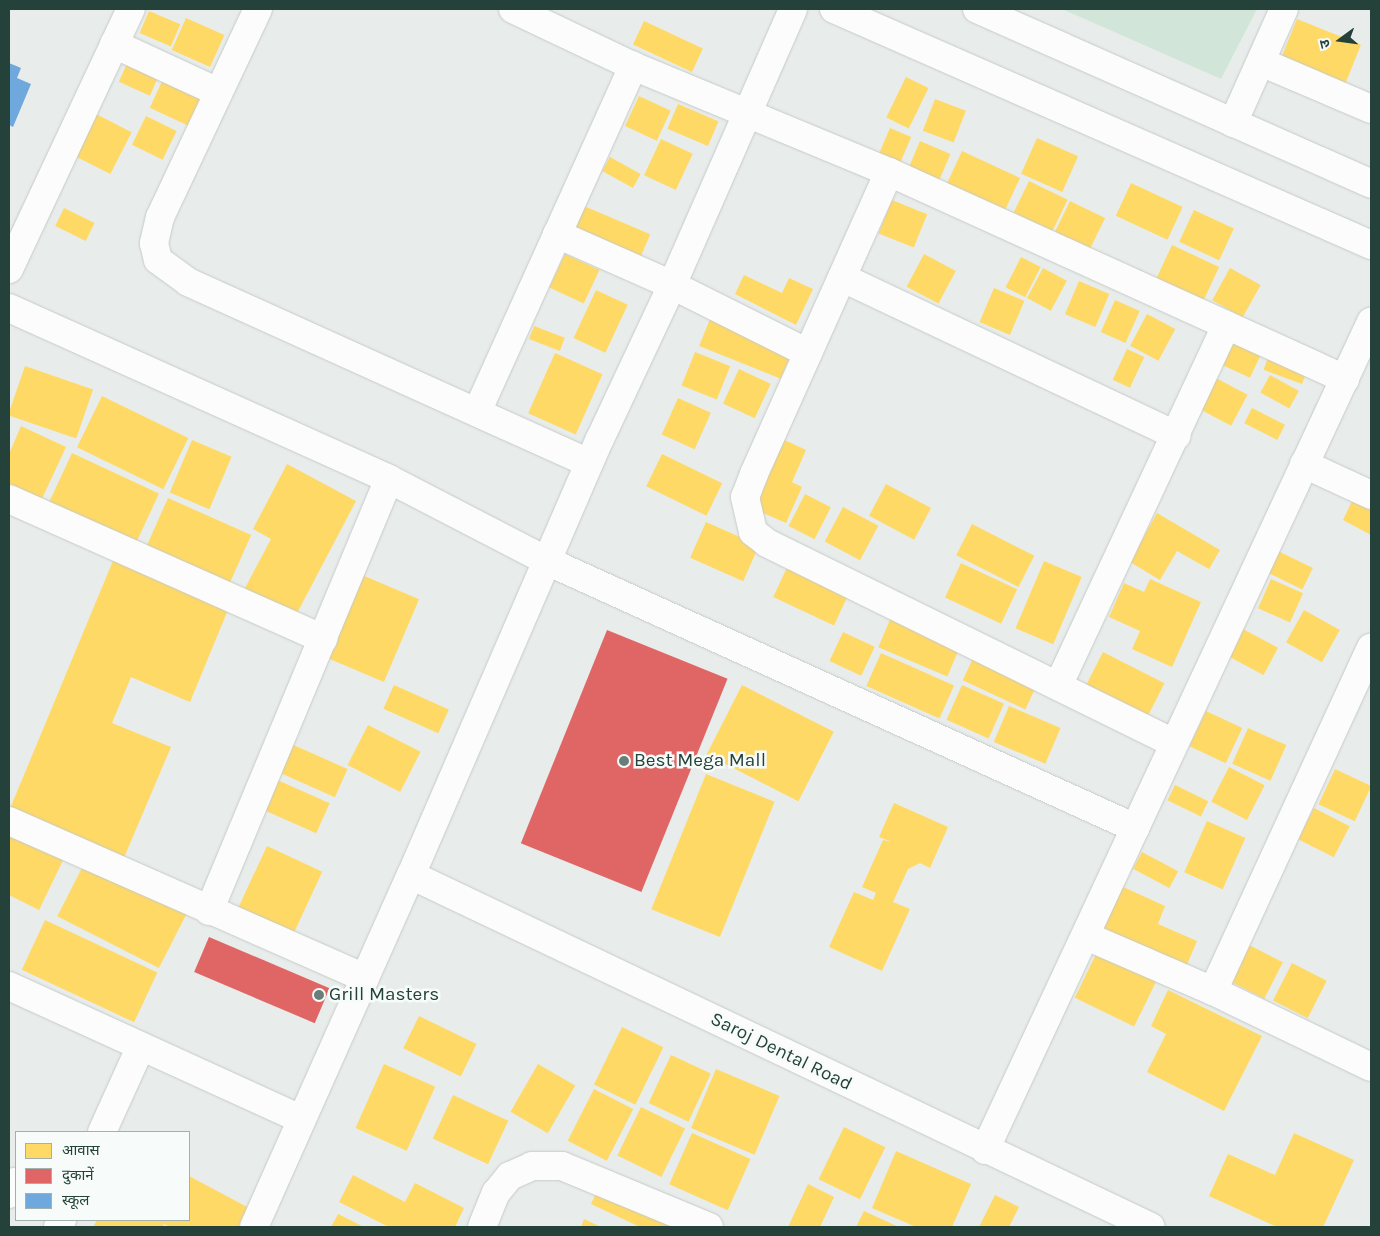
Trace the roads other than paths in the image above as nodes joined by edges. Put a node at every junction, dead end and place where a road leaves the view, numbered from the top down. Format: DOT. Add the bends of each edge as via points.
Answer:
graph roads {
  1 [pos="131,9"];
  2 [pos="258,9"];
  3 [pos="513,9"];
  4 [pos="793,9"];
  5 [pos="834,9"];
  6 [pos="977,9"];
  7 [pos="1284,9"];
  8 [pos="114,44"];
  9 [pos="1261,62"];
  10 [pos="633,66"];
  11 [pos="218,92"];
  12 [pos="1371,109"];
  13 [pos="749,112"];
  14 [pos="1233,123"];
  15 [pos="889,172"];
  16 [pos="1371,184"];
  17 [pos="557,234"];
  18 [pos="1371,245"];
  19 [pos="9,269"];
  20 [pos="843,278"];
  21 [pos="672,285"];
  22 [pos="9,308"];
  23 [pos="1371,322"];
  24 [pos="1226,325"];
  25 [pos="808,353"];
  26 [pos="1345,379"];
  27 [pos="478,412"];
  28 [pos="1177,436"];
  29 [pos="589,462"];
  30 [pos="1304,464"];
  31 [pos="389,479"];
  32 [pos="1371,495"];
  33 [pos="9,499"];
  34 [pos="547,560"];
  35 [pos="323,640"];
  36 [pos="1371,648"];
  37 [pos="1058,686"];
  38 [pos="1174,743"];
  39 [pos="9,822"];
  40 [pos="1135,828"];
  41 [pos="412,875"];
  42 [pos="209,911"];
  43 [pos="1086,936"];
  44 [pos="365,978"];
  45 [pos="9,986"];
  46 [pos="1213,990"];
  47 [pos="141,1046"];
  48 [pos="1371,1067"];
  49 [pos="301,1119"];
  50 [pos="102,1131"];
  51 [pos="985,1150"];
  52 [pos="1117,1220"];
  53 [pos="254,1227"];
  54 [pos="482,1227"];
  55 [pos="709,1227"];
  56 [pos="1151,1227"];
  1 -- 8 [label="street"];
  2 -- 11 [label="street"];
  3 -- 10 [label="street"];
  4 -- 13 [label="street"];
  5 -- 18 [label="street"];
  6 -- 14 [label="street"];
  7 -- 9 [label="street"];
  8 -- 11 [label="street"];
  8 -- 19 [label="street"];
  9 -- 12 [label="street"];
  9 -- 14 [label="street"];
  10 -- 13 [label="street"];
  10 -- 17 [label="street"];
  11 -- 27 [label="street" via="160,217 154,243 158,260 188,282"];
  13 -- 15 [label="street"];
  13 -- 21 [label="street"];
  14 -- 16 [label="street"];
  15 -- 20 [label="street"];
  15 -- 24 [label="street"];
  17 -- 21 [label="street"];
  17 -- 27 [label="street"];
  20 -- 25 [label="street"];
  20 -- 28 [label="street"];
  21 -- 25 [label="street"];
  21 -- 29 [label="street"];
  22 -- 31 [label="street"];
  23 -- 26 [label="street"];
  24 -- 26 [label="street"];
  24 -- 28 [label="street"];
  25 -- 37 [label="street" via="768,436 745,498 753,532 767,543"];
  26 -- 30 [label="street"];
  27 -- 29 [label="street"];
  28 -- 37 [label="street"];
  29 -- 34 [label="street"];
  30 -- 32 [label="street"];
  30 -- 38 [label="street"];
  31 -- 34 [label="street"];
  31 -- 35 [label="street"];
  33 -- 35 [label="street"];
  34 -- 40 [label="street"];
  34 -- 41 [label="street"];
  35 -- 42 [label="street"];
  36 -- 46 [label="street"];
  37 -- 38 [label="street"];
  38 -- 40 [label="street"];
  39 -- 42 [label="street"];
  40 -- 43 [label="street"];
  41 -- 44 [label="street"];
  41 -- 51 [label="street, Saroj Dental Road"];
  42 -- 44 [label="street"];
  43 -- 46 [label="street"];
  43 -- 51 [label="street"];
  44 -- 49 [label="street"];
  45 -- 47 [label="street"];
  46 -- 48 [label="street"];
  47 -- 49 [label="street"];
  47 -- 50 [label="street"];
  49 -- 53 [label="street"];
  51 -- 52 [label="street, Saroj Dental Road"];
  52 -- 56 [label="street, Saroj Dental Road"];
  54 -- 55 [label="street" via="496,1193 510,1176 532,1166 562,1166"];
}
